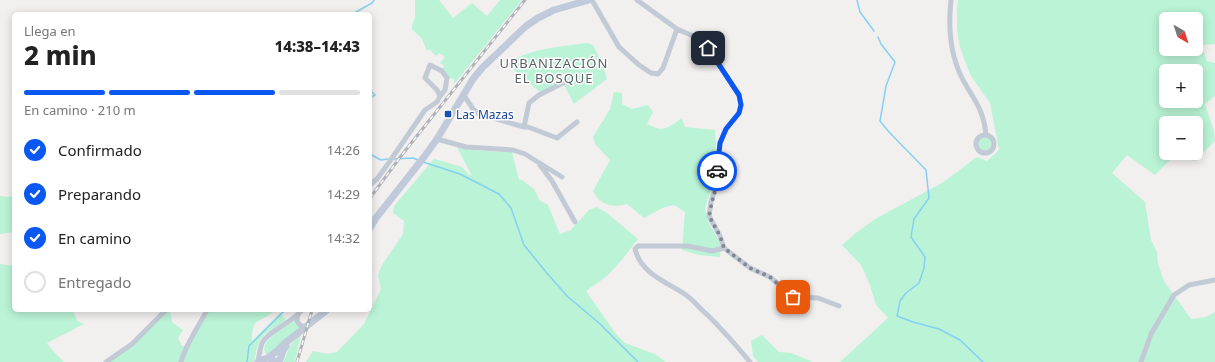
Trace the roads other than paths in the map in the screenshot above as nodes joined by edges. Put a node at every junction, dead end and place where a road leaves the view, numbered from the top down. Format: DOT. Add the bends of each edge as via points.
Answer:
graph roads {
  1 [pos="590,0"];
  2 [pos="637,0"];
  3 [pos="951,0"];
  4 [pos="677,29"];
  5 [pos="563,83"];
  6 [pos="463,94"];
  7 [pos="440,96"];
  8 [pos="577,122"];
  9 [pos="524,127"];
  10 [pos="986,134"];
  11 [pos="437,139"];
  12 [pos="538,162"];
  13 [pos="562,177"];
  14 [pos="372,183"];
  15 [pos="574,222"];
  16 [pos="372,225"];
  17 [pos="724,248"];
  18 [pos="1215,280"];
  19 [pos="839,306"];
  20 [pos="164,312"];
  21 [pos="206,312"];
  22 [pos="300,312"];
  23 [pos="325,312"];
  24 [pos="306,328"];
  25 [pos="291,339"];
  26 [pos="261,346"];
  27 [pos="267,358"];
  28 [pos="106,362"];
  29 [pos="181,362"];
  30 [pos="258,362"];
  31 [pos="276,362"];
  32 [pos="279,362"];
  33 [pos="750,362"];
  34 [pos="1141,362"];
  1 -- 4 [label="street" via="619,47 651,73 658,74 663,68"];
  1 -- 6 [label="street" via="554,10 525,27 482,68"];
  2 -- 4 [label="street"];
  3 -- 10 [label="street" via="949,18 955,60 980,107"];
  4 -- 17 [label="street" via="702,40 739,95 739,113 726,129 720,143 716,187 709,216"];
  5 -- 9 [label="street" via="529,103"];
  6 -- 9 [label="street" via="479,114"];
  6 -- 11 [label="street"];
  7 -- 7 [label="street" via="425,78 430,65 442,71 447,78 445,90"];
  7 -- 14 [label="street" via="437,102 425,110"];
  8 -- 9 [label="street" via="557,138"];
  11 -- 12 [label="street" via="466,147 513,150"];
  11 -- 16 [label="street"];
  12 -- 13 [label="street"];
  12 -- 15 [label="street" via="552,181"];
  17 -- 19 [label="street" via="750,268 770,277 793,297 818,298"];
  17 -- 33 [label="street" via="712,251 688,246 638,246 635,250 647,270 697,305 720,326"];
  18 -- 34 [label="street" via="1189,286 1174,295 1151,334"];
  20 -- 28 [label="street" via="132,344"];
  21 -- 29 [label="street" via="189,341"];
  22 -- 24 [label="street" via="298,323"];
  22 -- 26 [label="street" via="265,338"];
  23 -- 24 [label="street"];
  24 -- 25 [label="street"];
  25 -- 27 [label="street"];
  25 -- 32 [label="street"];
  26 -- 27 [label="street"];
  26 -- 30 [label="street"];
  27 -- 30 [label="street"];
  27 -- 31 [label="street"];
}
